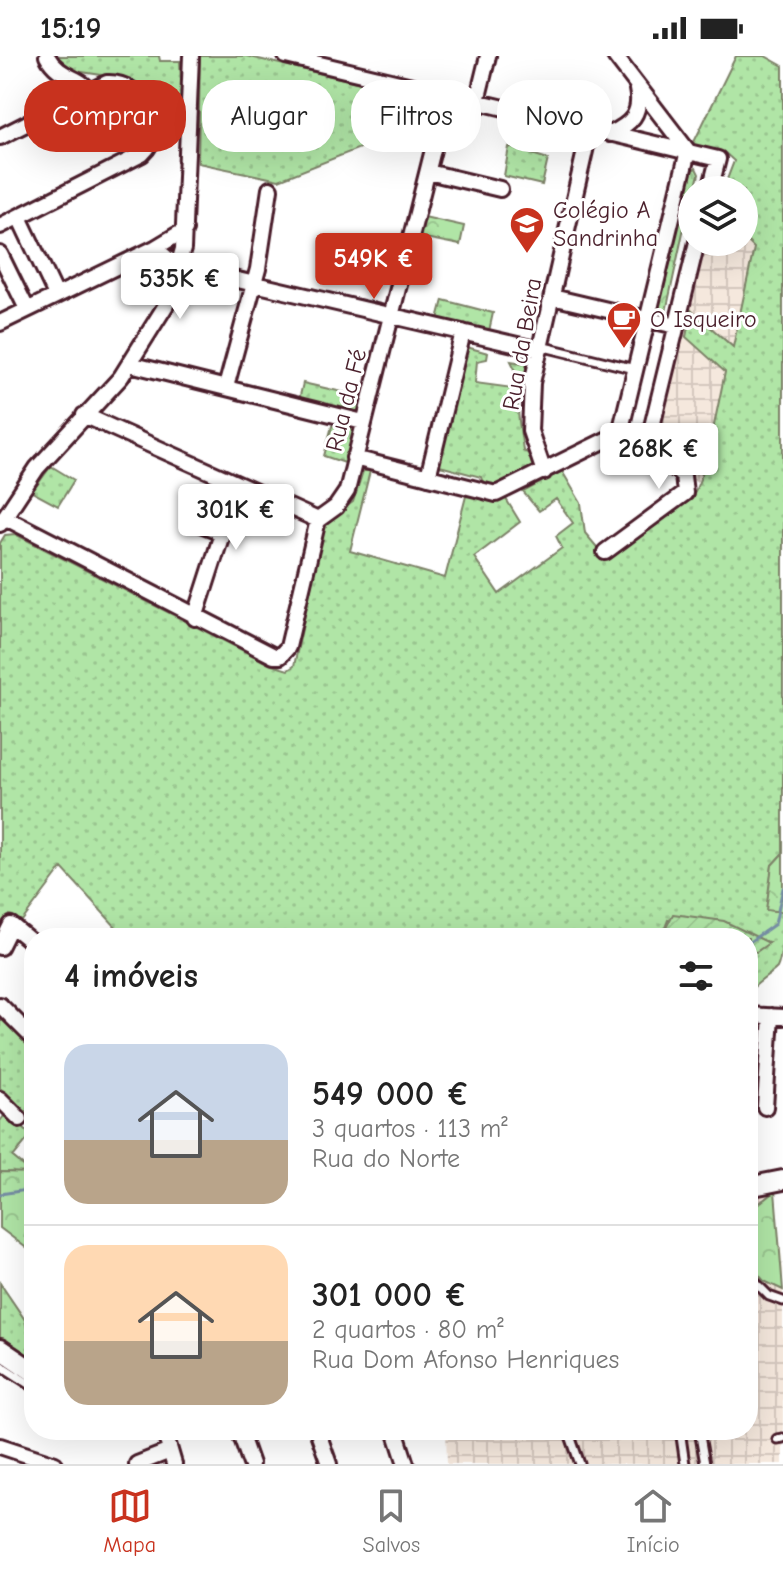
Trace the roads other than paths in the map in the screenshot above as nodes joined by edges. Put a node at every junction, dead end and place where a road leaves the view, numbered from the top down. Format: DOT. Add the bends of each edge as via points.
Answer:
graph roads {
  1 [pos="47,56"];
  2 [pos="191,56"];
  3 [pos="286,56"];
  4 [pos="488,56"];
  5 [pos="615,56"];
  6 [pos="76,80"];
  7 [pos="388,80"];
  8 [pos="636,84"];
  9 [pos="481,85"];
  10 [pos="24,125"];
  11 [pos="612,133"];
  12 [pos="612,134"];
  13 [pos="0,137"];
  14 [pos="688,151"];
  15 [pos="142,152"];
  16 [pos="433,152"];
  17 [pos="585,152"];
  18 [pos="428,172"];
  19 [pos="714,176"];
  20 [pos="270,189"];
  21 [pos="500,189"];
  22 [pos="19,217"];
  23 [pos="0,226"];
  24 [pos="185,230"];
  25 [pos="155,248"];
  26 [pos="0,254"];
  27 [pos="694,256"];
  28 [pos="180,266"];
  29 [pos="254,283"];
  30 [pos="56,295"];
  31 [pos="552,297"];
  32 [pos="27,309"];
  33 [pos="390,315"];
  34 [pos="646,319"];
  35 [pos="0,323"];
  36 [pos="676,326"];
  37 [pos="463,332"];
  38 [pos="540,348"];
  39 [pos="130,364"];
  40 [pos="635,369"];
  41 [pos="226,387"];
  42 [pos="84,415"];
  43 [pos="363,422"];
  44 [pos="622,427"];
  45 [pos="649,435"];
  46 [pos="354,458"];
  47 [pos="544,472"];
  48 [pos="428,477"];
  49 [pos="2,520"];
  50 [pos="190,520"];
  51 [pos="318,520"];
  52 [pos="605,552"];
  53 [pos="195,618"];
  54 [pos="24,936"];
  55 [pos="0,947"];
  56 [pos="0,1005"];
  57 [pos="777,1016"];
  58 [pos="24,1029"];
  59 [pos="0,1099"];
  60 [pos="765,1107"];
  61 [pos="20,1119"];
  62 [pos="776,1181"];
  63 [pos="758,1193"];
  64 [pos="758,1285"];
  65 [pos="783,1301"];
  66 [pos="0,1349"];
  67 [pos="0,1365"];
  68 [pos="24,1365"];
  69 [pos="24,1381"];
  70 [pos="243,1440"];
  71 [pos="321,1440"];
  72 [pos="398,1440"];
  73 [pos="572,1440"];
  74 [pos="681,1440"];
  75 [pos="701,1440"];
  76 [pos="0,1446"];
  77 [pos="172,1458"];
  78 [pos="55,1464"];
  79 [pos="137,1464"];
  80 [pos="251,1464"];
  81 [pos="329,1464"];
  82 [pos="406,1464"];
  83 [pos="580,1464"];
  84 [pos="685,1464"];
  85 [pos="705,1464"];
  1 -- 6 [label="street" via="64,76"];
  2 -- 24 [label="street"];
  3 -- 7 [label="street"];
  4 -- 9 [label="street"];
  5 -- 8 [label="street"];
  8 -- 11 [label="street" via="639,110 629,124"];
  8 -- 14 [label="street"];
  10 -- 13 [label="street"];
  12 -- 14 [label="street"];
  14 -- 19 [label="street" via="718,159"];
  14 -- 34 [label="street"];
  15 -- 22 [label="street"];
  16 -- 18 [label="street, Rua da Fé"];
  17 -- 31 [label="street, Rua da Beira"];
  18 -- 21 [label="street"];
  18 -- 33 [label="street, Rua da Fé"];
  20 -- 29 [label="street"];
  22 -- 23 [label="street"];
  22 -- 30 [label="street"];
  24 -- 25 [label="street"];
  24 -- 28 [label="street"];
  25 -- 28 [label="street"];
  25 -- 30 [label="street"];
  26 -- 32 [label="street"];
  27 -- 36 [label="street"];
  28 -- 29 [label="street"];
  28 -- 39 [label="street" via="161,317"];
  29 -- 33 [label="street"];
  29 -- 41 [label="street"];
  30 -- 32 [label="street"];
  31 -- 34 [label="street"];
  31 -- 38 [label="street, Rua da Beira"];
  32 -- 35 [label="street"];
  33 -- 37 [label="street"];
  33 -- 43 [label="street, Rua da Fé"];
  34 -- 36 [label="street"];
  34 -- 40 [label="street"];
  36 -- 45 [label="street"];
  37 -- 38 [label="street"];
  37 -- 48 [label="street"];
  38 -- 40 [label="lane"];
  38 -- 47 [label="street, Rua da Beira" via="529,421"];
  39 -- 41 [label="street"];
  39 -- 42 [label="street"];
  40 -- 44 [label="street"];
  41 -- 43 [label="street"];
  42 -- 49 [label="street" via="37,468"];
  42 -- 51 [label="street"];
  43 -- 46 [label="street, Rua da Fé"];
  44 -- 45 [label="street"];
  44 -- 47 [label="street" via="614,437"];
  45 -- 52 [label="street" via="649,446 685,481 685,493"];
  46 -- 48 [label="street"];
  46 -- 51 [label="street, Rua da Fé" via="345,495"];
  47 -- 48 [label="street" via="496,494"];
  49 -- 53 [label="street"];
  50 -- 53 [label="street" via="221,537"];
  51 -- 53 [label="street" via="288,647 280,656"];
  54 -- 55 [label="street" via="11,925"];
  56 -- 58 [label="street"];
  57 -- 60 [label="street"];
  59 -- 61 [label="street"];
  62 -- 63 [label="lane"];
  64 -- 65 [label="lane"];
  66 -- 68 [label="street"];
  67 -- 69 [label="lane"];
  70 -- 80 [label="street"];
  71 -- 81 [label="street"];
  72 -- 82 [label="street"];
  73 -- 83 [label="lane"];
  74 -- 84 [label="lane"];
  75 -- 85 [label="lane"];
  76 -- 78 [label="street"];
  77 -- 79 [label="street"];
}
